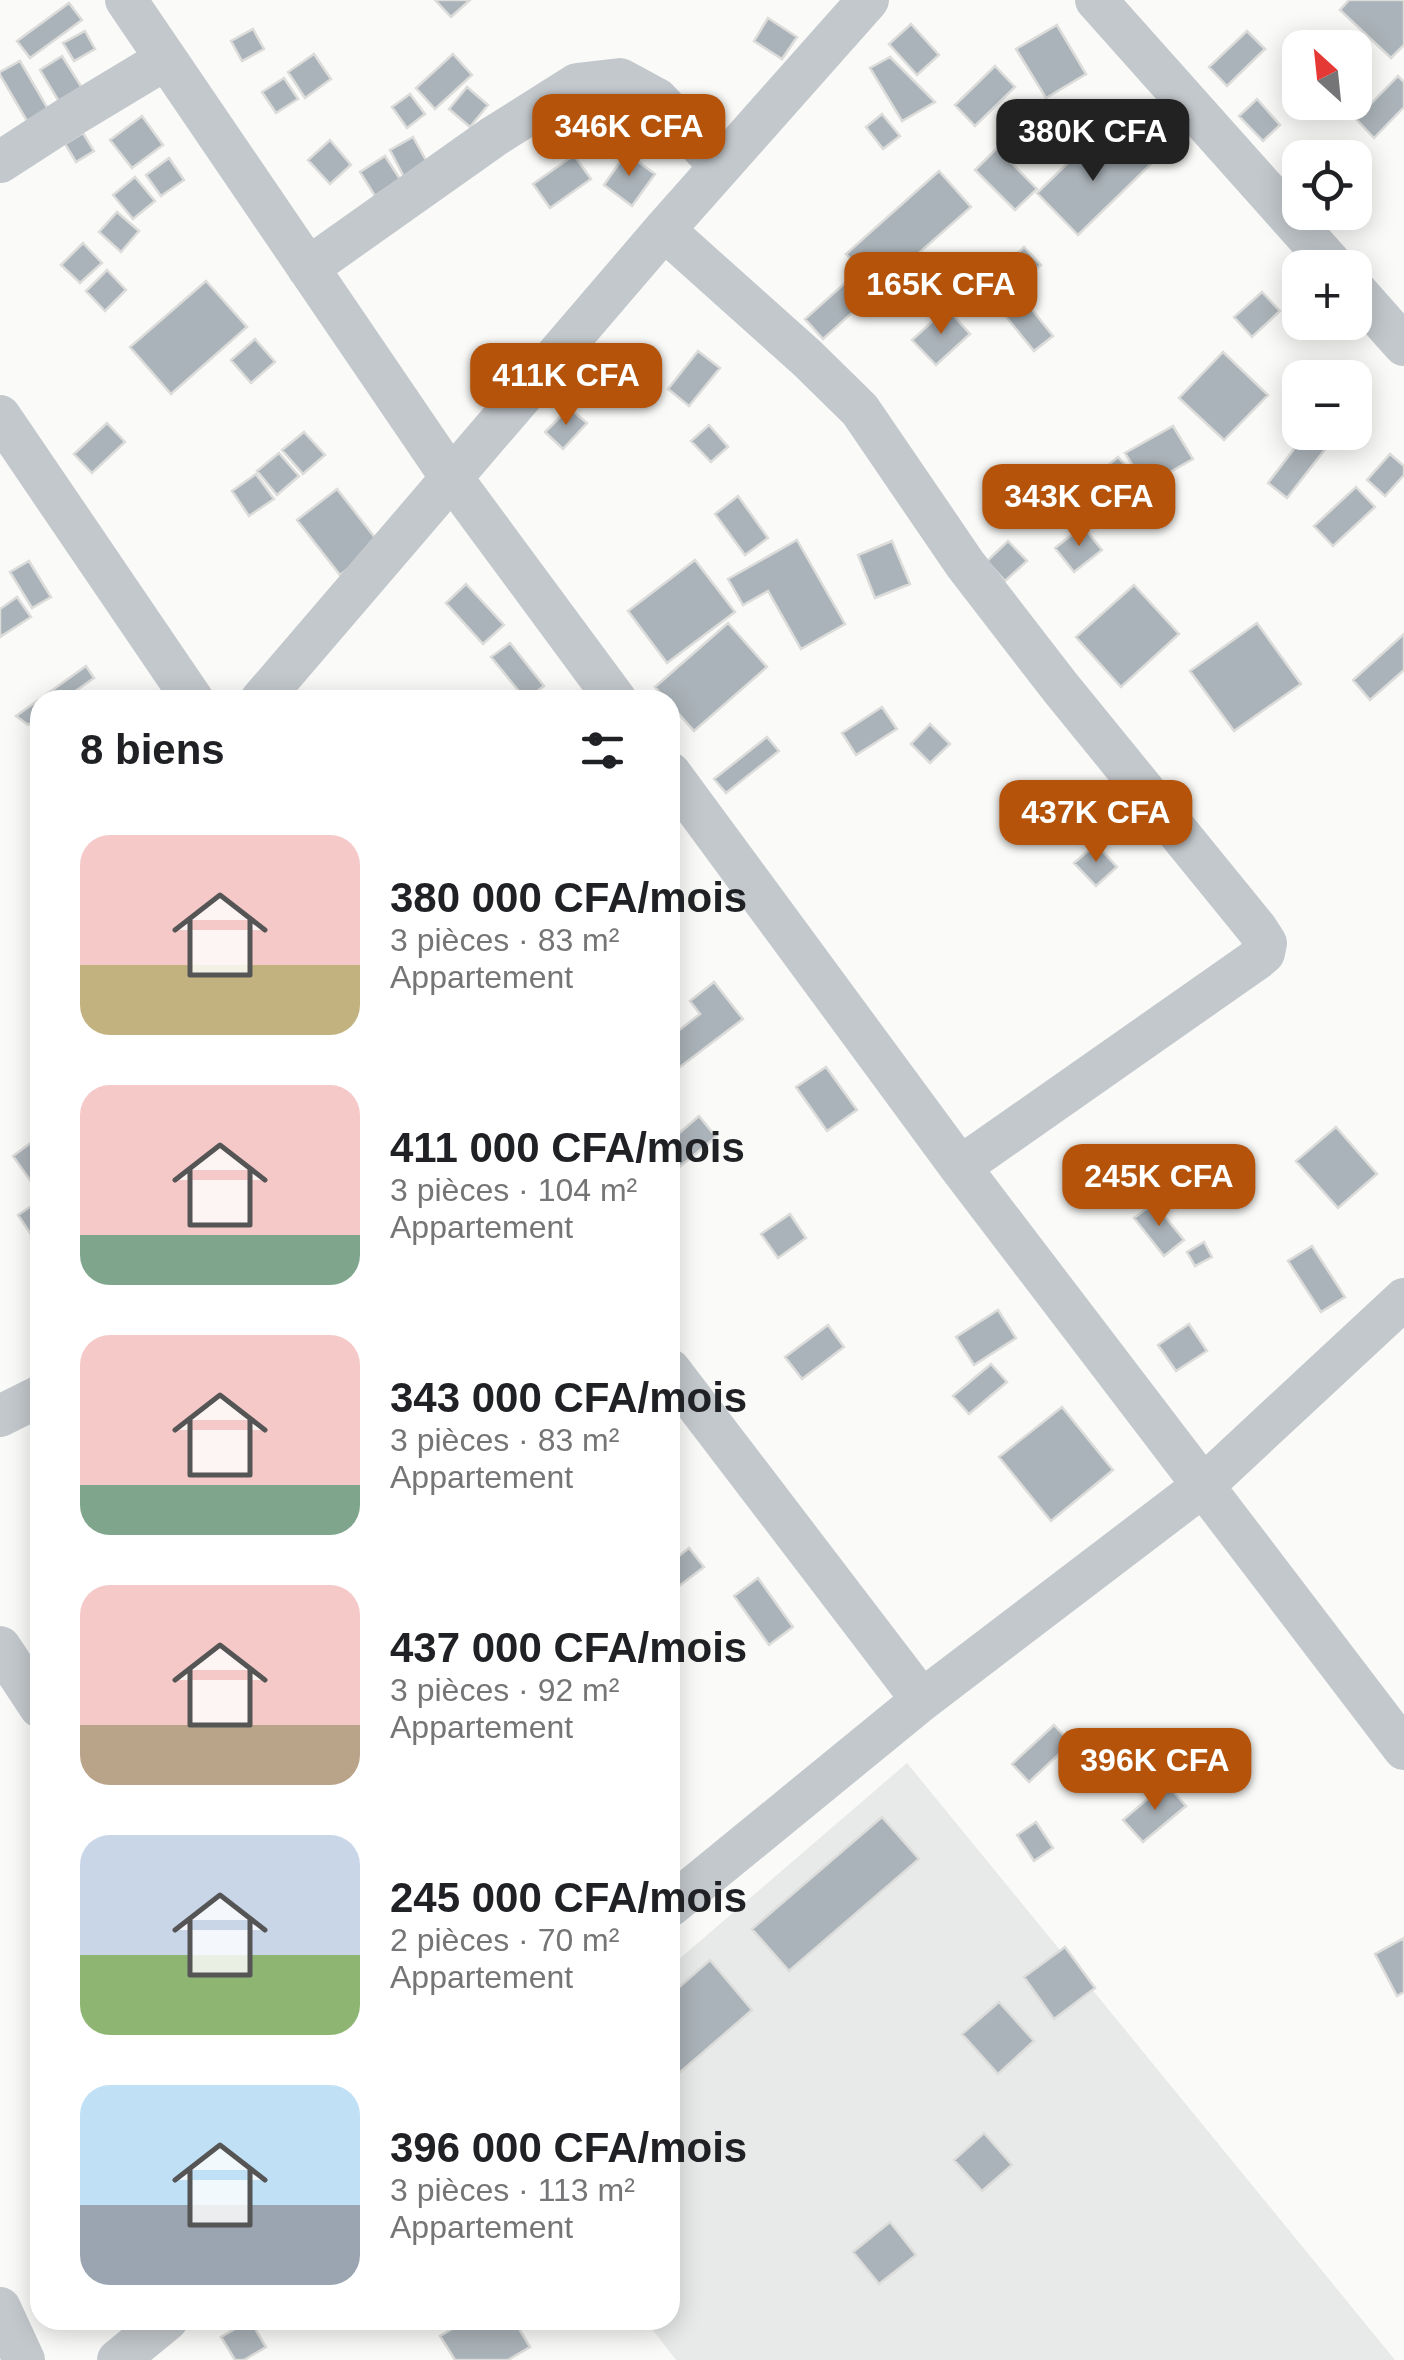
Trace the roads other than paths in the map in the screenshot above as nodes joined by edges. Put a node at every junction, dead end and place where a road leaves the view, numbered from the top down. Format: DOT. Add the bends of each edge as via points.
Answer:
graph roads {
  1 [pos="126,0"];
  2 [pos="868,0"];
  3 [pos="1096,0"];
  4 [pos="166,59"];
  5 [pos="0,162"];
  6 [pos="720,166"];
  7 [pos="664,230"];
  8 [pos="1318,250"];
  9 [pos="308,268"];
  10 [pos="1372,309"];
  11 [pos="1404,346"];
  12 [pos="0,416"];
  13 [pos="452,477"];
  14 [pos="186,690"];
  15 [pos="270,690"];
  16 [pos="609,690"];
  17 [pos="680,788"];
  18 [pos="960,1166"];
  19 [pos="1404,1300"];
  20 [pos="680,1383"];
  21 [pos="30,1401"];
  22 [pos="0,1416"];
  23 [pos="1204,1486"];
  24 [pos="0,1647"];
  25 [pos="30,1692"];
  26 [pos="922,1700"];
  27 [pos="1404,1749"];
  28 [pos="680,1898"];
  29 [pos="0,2308"];
  30 [pos="155,2330"];
  31 [pos="24,2360"];
  32 [pos="118,2360"];
  1 -- 4 [label="street"];
  2 -- 6 [label="street"];
  3 -- 8 [label="street"];
  4 -- 5 [label="street"];
  4 -- 9 [label="street"];
  6 -- 7 [label="street"];
  6 -- 9 [label="street" via="657,99 620,78 577,84"];
  7 -- 13 [label="street"];
  7 -- 18 [label="street" via="860,410 977,580 1266,942 1257,959"];
  9 -- 13 [label="street"];
  10 -- 11 [label="street"];
  12 -- 14 [label="street"];
  13 -- 15 [label="street"];
  13 -- 16 [label="street"];
  17 -- 18 [label="street"];
  18 -- 23 [label="street"];
  19 -- 23 [label="street"];
  20 -- 26 [label="street"];
  21 -- 22 [label="street"];
  23 -- 26 [label="street"];
  23 -- 27 [label="street"];
  24 -- 25 [label="street"];
  26 -- 28 [label="street"];
  29 -- 31 [label="street"];
  30 -- 32 [label="street"];
}
